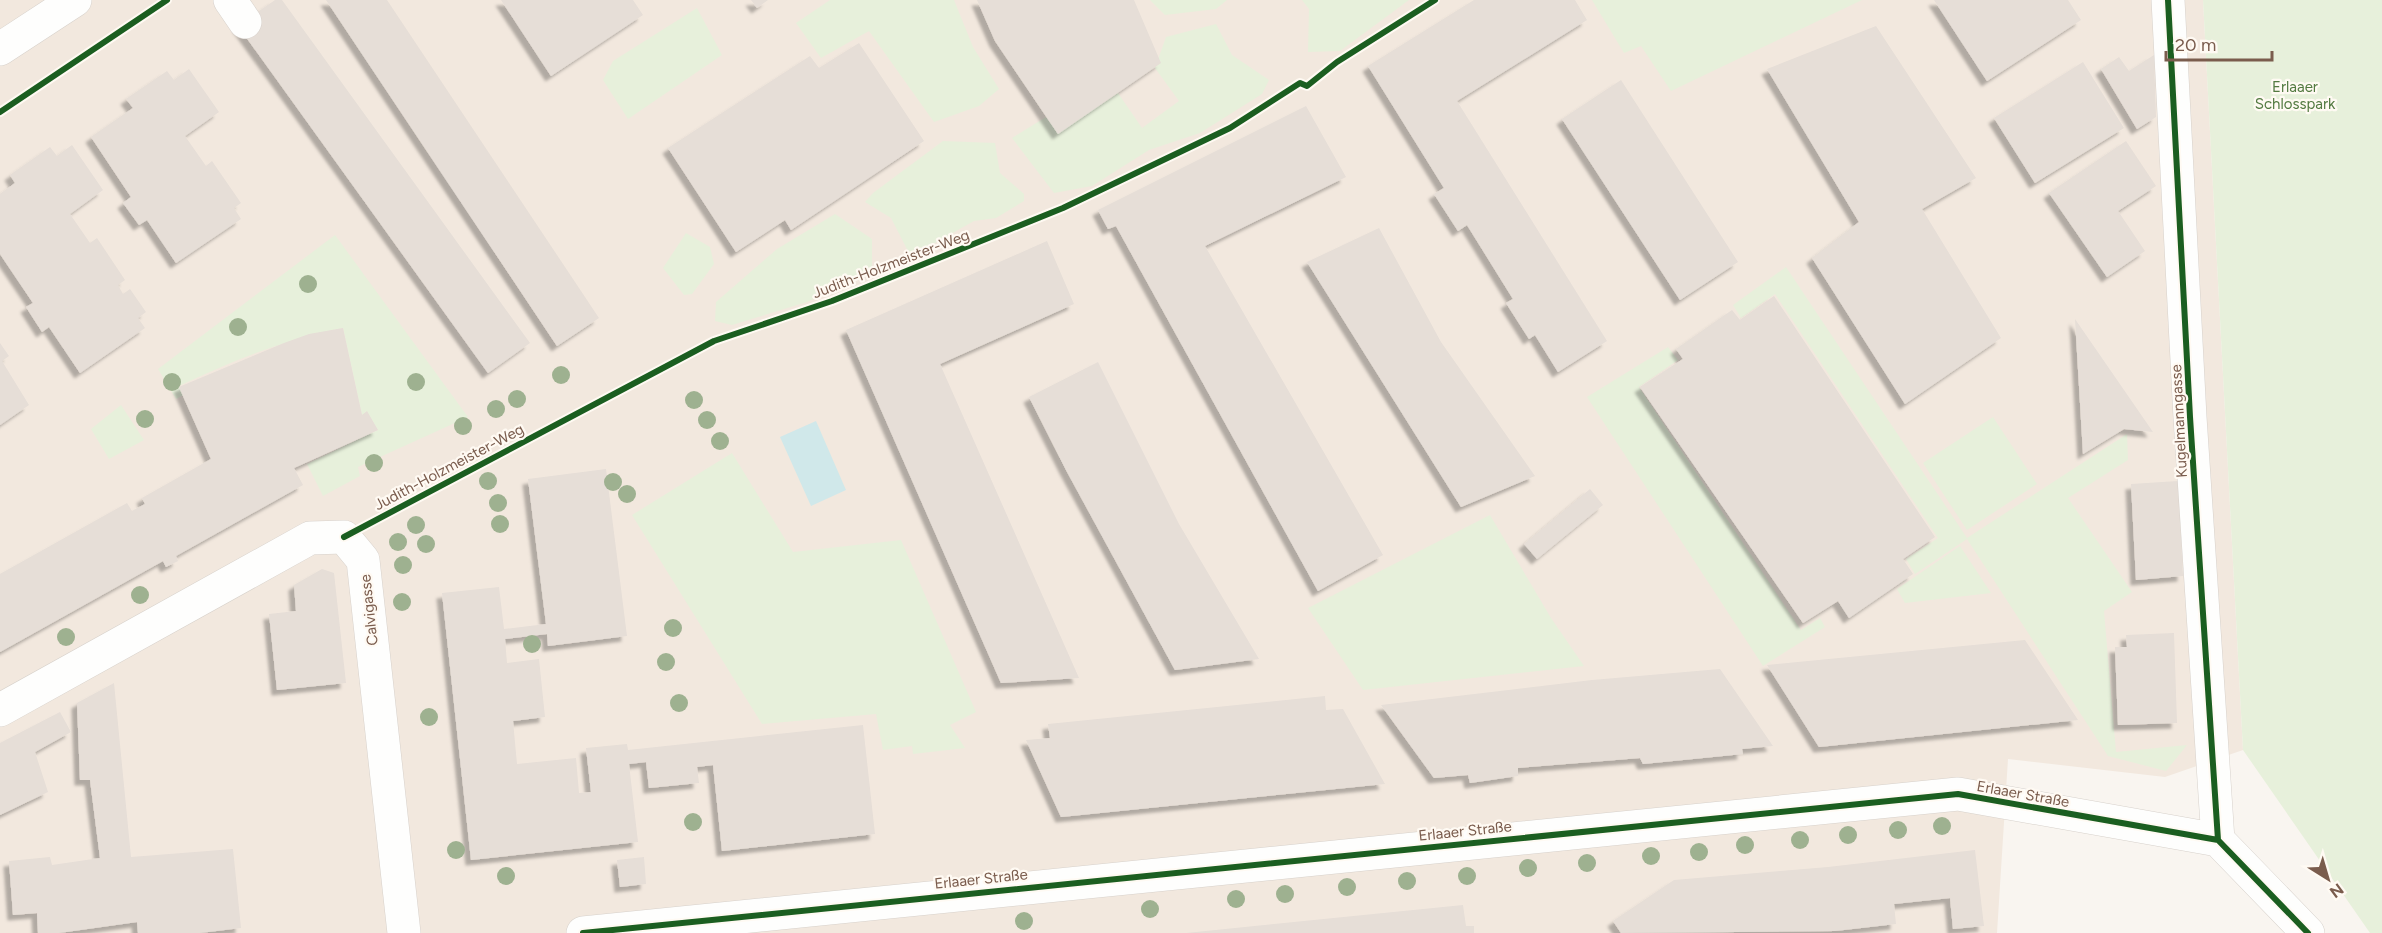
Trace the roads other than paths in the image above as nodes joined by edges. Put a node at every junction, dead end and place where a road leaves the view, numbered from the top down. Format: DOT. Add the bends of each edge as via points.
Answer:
graph roads {
  1 [pos="75,0"];
  2 [pos="2168,0"];
  3 [pos="0,50"];
  4 [pos="0,710"];
  5 [pos="2218,840"];
  6 [pos="404,933"];
  7 [pos="583,933"];
  8 [pos="2308,933"];
  1 -- 3 [label="street"];
  2 -- 5 [label="street, Kugelmanngasse"];
  4 -- 6 [label="street, Calvigasse" via="310,538 344,537 363,560"];
  5 -- 7 [label="street, Erlaaer Straße" via="1958,794"];
  5 -- 8 [label="street"];
}
